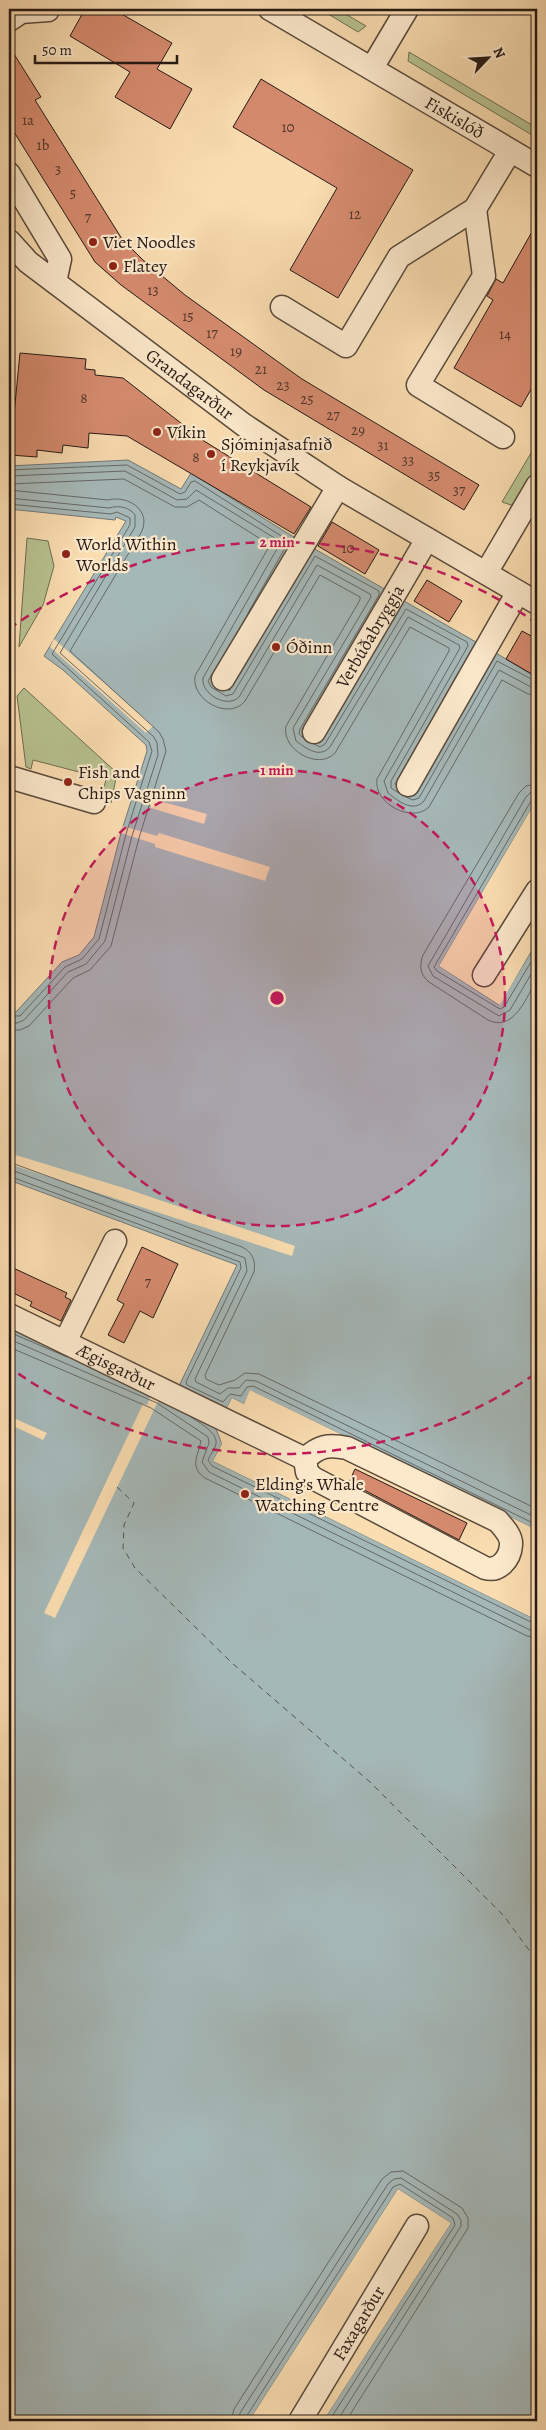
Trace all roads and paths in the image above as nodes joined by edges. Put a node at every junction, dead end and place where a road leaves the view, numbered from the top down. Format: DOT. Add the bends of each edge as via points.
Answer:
graph roads {
  1 [pos="270,9"];
  2 [pos="407,9"];
  3 [pos="48,10"];
  4 [pos="9,20"];
  5 [pos="372,68"];
  6 [pos="510,150"];
  7 [pos="537,166"];
  8 [pos="9,174"];
  9 [pos="475,208"];
  10 [pos="9,241"];
  11 [pos="55,282"];
  12 [pos="282,307"];
  13 [pos="503,437"];
  14 [pos="537,486"];
  15 [pos="338,487"];
  16 [pos="427,539"];
  17 [pos="486,573"];
  18 [pos="518,592"];
  19 [pos="537,603"];
  20 [pos="223,679"];
  21 [pos="314,732"];
  22 [pos="9,777"];
  23 [pos="408,784"];
  24 [pos="94,802"];
  25 [pos="537,891"];
  26 [pos="484,976"];
  27 [pos="115,1241"];
  28 [pos="9,1315"];
  29 [pos="65,1342"];
  30 [pos="305,1459"];
  31 [pos="417,2226"];
  32 [pos="300,2421"];
  1 -- 5 [label="street, Fiskislóð"];
  2 -- 5 [label="street"];
  3 -- 4 [label="street" via="21,12"];
  5 -- 6 [label="street, Fiskislóð"];
  6 -- 7 [label="street, Fiskislóð"];
  6 -- 9 [label="street"];
  8 -- 11 [label="street" via="60,259"];
  9 -- 12 [label="street" via="399,257 346,346"];
  9 -- 13 [label="street" via="484,276 418,386"];
  10 -- 11 [label="street, Grandagarður" via="28,262"];
  11 -- 15 [label="street, Grandagarður" via="244,425"];
  14 -- 17 [label="street"];
  15 -- 16 [label="street, Grandagarður"];
  15 -- 20 [label="street"];
  16 -- 17 [label="street, Grandagarður"];
  16 -- 21 [label="street, Verbúðabryggja"];
  17 -- 18 [label="street, Grandagarður"];
  18 -- 19 [label="street, Grandagarður"];
  18 -- 23 [label="street"];
  22 -- 24 [label="street"];
  25 -- 26 [label="street"];
  27 -- 29 [label="street"];
  28 -- 29 [label="street, Ægisgarður"];
  29 -- 30 [label="street, Ægisgarður"];
  30 -- 30 [label="street" via="307,1472 314,1478 485,1568 498,1568 504,1562 511,1545 509,1536 498,1521 347,1448 327,1444"];
  31 -- 32 [label="street, Faxagarður"];
}
